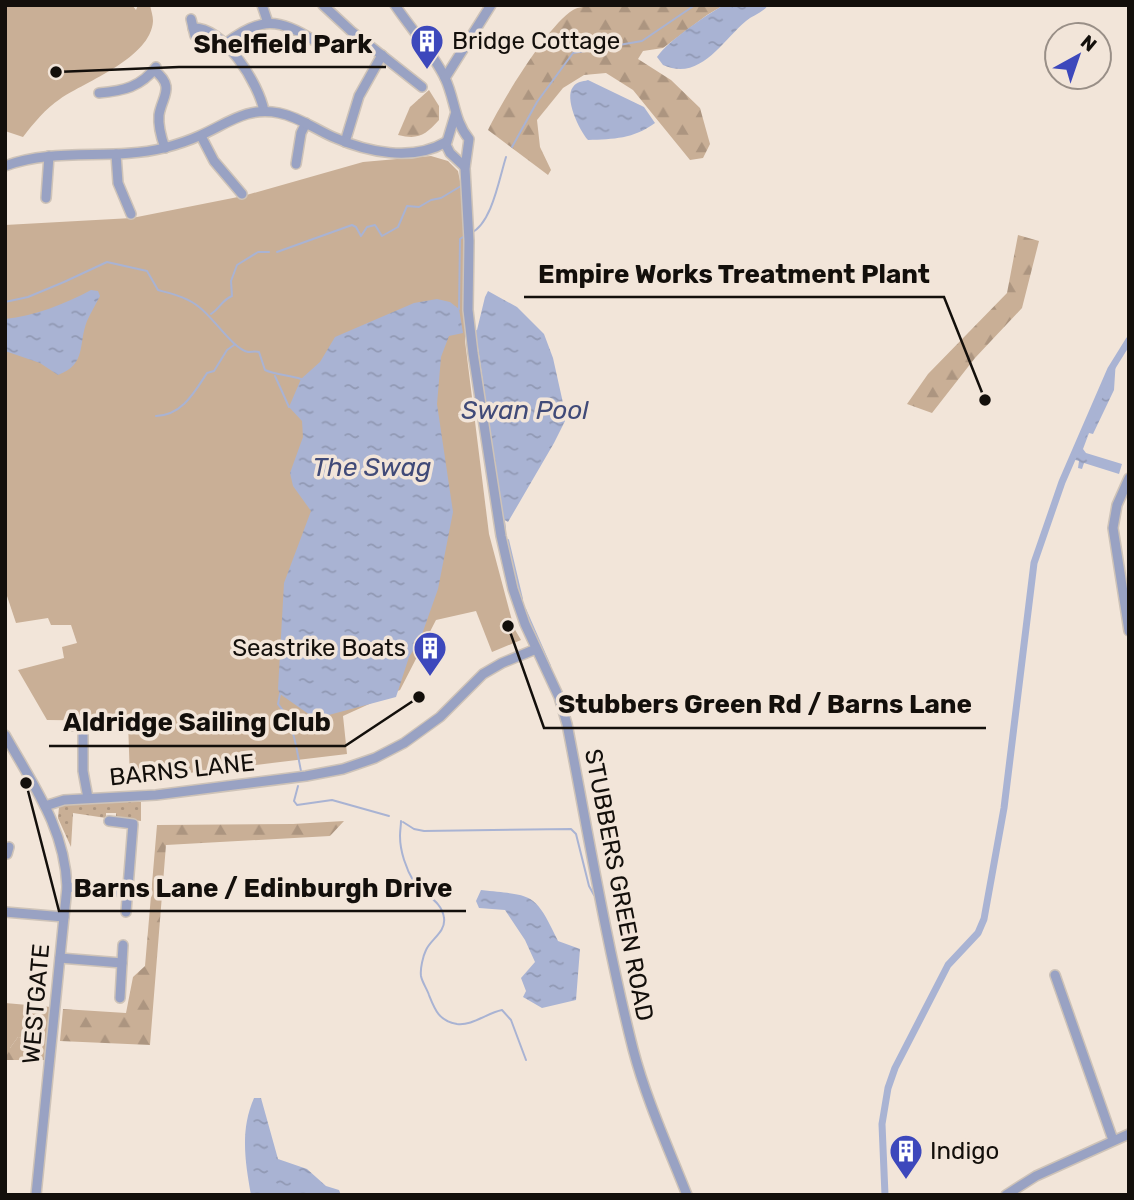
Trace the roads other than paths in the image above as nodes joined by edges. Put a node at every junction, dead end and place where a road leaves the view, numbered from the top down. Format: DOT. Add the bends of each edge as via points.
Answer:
graph roads {
  1 [pos="262,5"];
  2 [pos="323,5"];
  3 [pos="395,5"];
  4 [pos="491,5"];
  5 [pos="268,23"];
  6 [pos="193,28"];
  7 [pos="316,42"];
  8 [pos="225,44"];
  9 [pos="383,55"];
  10 [pos="445,78"];
  11 [pos="110,80"];
  12 [pos="417,86"];
  13 [pos="110,92"];
  14 [pos="99,93"];
  15 [pos="264,111"];
  16 [pos="455,116"];
  17 [pos="306,123"];
  18 [pos="463,133"];
  19 [pos="201,136"];
  20 [pos="448,139"];
  21 [pos="345,142"];
  22 [pos="165,148"];
  23 [pos="436,148"];
  24 [pos="466,152"];
  25 [pos="116,154"];
  26 [pos="451,154"];
  27 [pos="49,156"];
  28 [pos="6,164"];
  29 [pos="296,164"];
  30 [pos="465,168"];
  31 [pos="58,192"];
  32 [pos="242,194"];
  33 [pos="131,214"];
  34 [pos="1129,478"];
  35 [pos="1129,631"];
  36 [pos="536,649"];
  37 [pos="72,726"];
  38 [pos="83,726"];
  39 [pos="96,726"];
  40 [pos="5,735"];
  41 [pos="88,798"];
  42 [pos="45,806"];
  43 [pos="109,821"];
  44 [pos="66,887"];
  45 [pos="128,892"];
  46 [pos="5,912"];
  47 [pos="126,912"];
  48 [pos="64,917"];
  49 [pos="123,945"];
  50 [pos="60,958"];
  51 [pos="122,963"];
  52 [pos="1055,975"];
  53 [pos="120,998"];
  54 [pos="1129,1134"];
  55 [pos="1114,1140"];
  56 [pos="36,1195"];
  57 [pos="687,1195"];
  58 [pos="1006,1195"];
  1 -- 5 [label="street"];
  2 -- 9 [label="street"];
  3 -- 10 [label="street"];
  4 -- 10 [label="street"];
  5 -- 7 [label="street" via="293,28"];
  5 -- 8 [label="street" via="253,26"];
  6 -- 8 [label="street" via="208,29"];
  8 -- 15 [label="street" via="257,86"];
  9 -- 12 [label="street"];
  9 -- 21 [label="street" via="359,96"];
  10 -- 16 [label="street"];
  11 -- 13 [label="street"];
  13 -- 14 [label="street"];
  13 -- 22 [label="street" via="139,84 156,68 167,94 159,115"];
  15 -- 17 [label="street"];
  15 -- 19 [label="street" via="240,115"];
  16 -- 18 [label="street"];
  16 -- 20 [label="street"];
  17 -- 21 [label="street"];
  17 -- 29 [label="street"];
  18 -- 20 [label="street" via="455,132"];
  18 -- 24 [label="street" via="469,139"];
  19 -- 22 [label="street"];
  19 -- 32 [label="street" via="214,161 232,174"];
  20 -- 23 [label="street"];
  20 -- 26 [label="street"];
  21 -- 23 [label="street" via="385,153"];
  22 -- 25 [label="street"];
  23 -- 26 [label="street"];
  24 -- 26 [label="street"];
  24 -- 30 [label="street, STUBBERS GREEN ROAD"];
  25 -- 27 [label="street"];
  25 -- 33 [label="street" via="118,183 131,199"];
  26 -- 30 [label="street"];
  27 -- 28 [label="street"];
  27 -- 31 [label="street" via="47,193"];
  30 -- 36 [label="street, STUBBERS GREEN ROAD" via="470,326 493,487 511,581"];
  34 -- 35 [label="street" via="1113,528"];
  36 -- 41 [label="street, BARNS LANE" via="493,667 422,731 360,764 206,789"];
  36 -- 57 [label="street, STUBBERS GREEN ROAD" via="567,724 634,1050"];
  37 -- 38 [label="street"];
  38 -- 39 [label="street"];
  38 -- 41 [label="street"];
  40 -- 42 [label="street"];
  41 -- 42 [label="street, BARNS LANE"];
  42 -- 44 [label="street, WESTGATE" via="64,851"];
  43 -- 45 [label="street" via="134,824"];
  44 -- 45 [label="street"];
  44 -- 48 [label="street, WESTGATE"];
  45 -- 47 [label="street"];
  46 -- 48 [label="street"];
  48 -- 50 [label="street, WESTGATE"];
  49 -- 51 [label="street"];
  50 -- 51 [label="street"];
  50 -- 56 [label="street, WESTGATE"];
  51 -- 53 [label="street"];
  52 -- 55 [label="street"];
  54 -- 55 [label="street"];
  55 -- 58 [label="street"];
}
